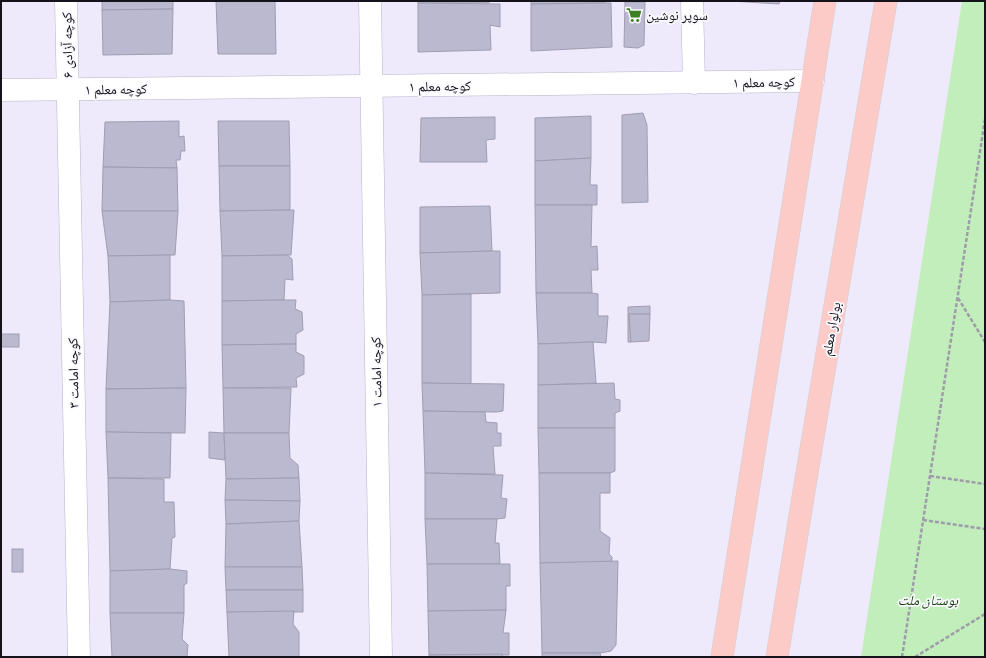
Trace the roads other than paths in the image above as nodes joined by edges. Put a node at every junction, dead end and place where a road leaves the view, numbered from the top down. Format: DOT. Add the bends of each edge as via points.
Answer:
graph roads {
  1 [pos="66,1"];
  2 [pos="370,1"];
  3 [pos="692,1"];
  4 [pos="825,1"];
  5 [pos="886,1"];
  6 [pos="813,81"];
  7 [pos="694,83"];
  8 [pos="372,86"];
  9 [pos="1,90"];
  10 [pos="68,90"];
  11 [pos="79,657"];
  12 [pos="381,657"];
  13 [pos="722,657"];
  14 [pos="777,657"];
  1 -- 10 [label="street, کوچه آزادی ۶"];
  2 -- 8 [label="street, کوچه امامت ۱"];
  3 -- 7 [label="street"];
  4 -- 6 [label="main road"];
  5 -- 14 [label="main road, بولوار معلم"];
  6 -- 7 [label="street, کوچه معلم ۱"];
  6 -- 13 [label="main road"];
  7 -- 8 [label="street, کوچه معلم ۱"];
  8 -- 10 [label="street, کوچه معلم ۱"];
  8 -- 12 [label="street, کوچه امامت ۱"];
  9 -- 10 [label="street, کوچه معلم ۱"];
  10 -- 11 [label="street, کوچه امامت ۳"];
}
